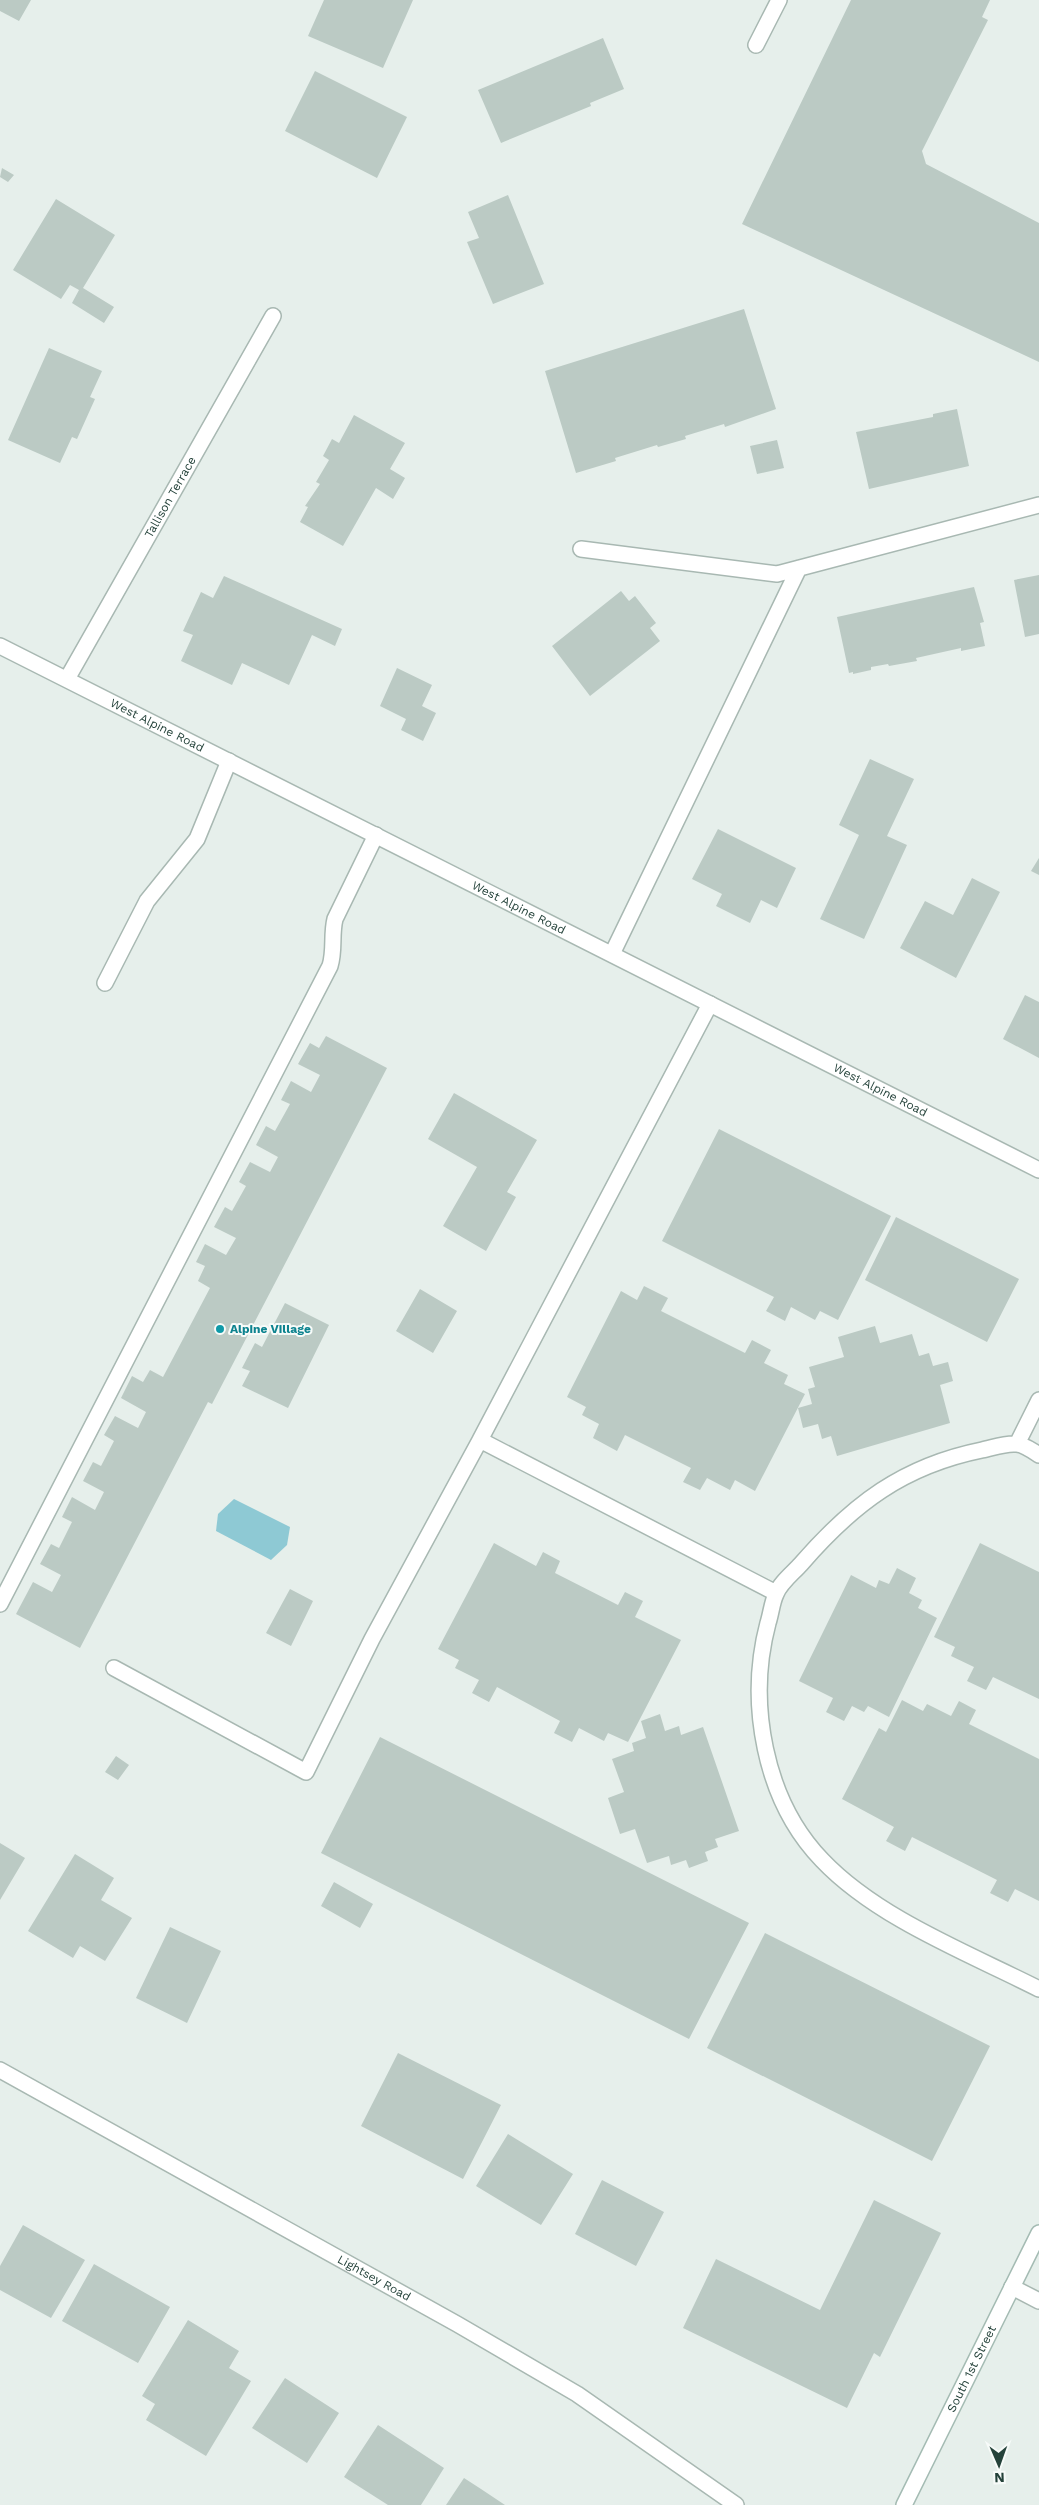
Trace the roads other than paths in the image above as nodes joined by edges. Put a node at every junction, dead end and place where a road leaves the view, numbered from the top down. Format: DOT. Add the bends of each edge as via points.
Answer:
graph roads {
  1 [pos="779,0"];
  2 [pos="756,45"];
  3 [pos="273,316"];
  4 [pos="1039,505"];
  5 [pos="581,549"];
  6 [pos="799,568"];
  7 [pos="0,646"];
  8 [pos="67,679"];
  9 [pos="229,761"];
  10 [pos="376,835"];
  11 [pos="612,954"];
  12 [pos="106,983"];
  13 [pos="710,1004"];
  14 [pos="1039,1170"];
  15 [pos="1039,1400"];
  16 [pos="480,1440"];
  17 [pos="1017,1444"];
  18 [pos="1039,1455"];
  19 [pos="776,1593"];
  20 [pos="0,1604"];
  21 [pos="114,1668"];
  22 [pos="1039,1989"];
  23 [pos="0,2070"];
  24 [pos="1039,2233"];
  25 [pos="1012,2287"];
  26 [pos="1039,2301"];
  27 [pos="736,2505"];
  28 [pos="904,2505"];
  1 -- 2 [label="street"];
  3 -- 8 [label="street, Tallison Terrace"];
  4 -- 6 [label="street"];
  5 -- 6 [label="street" via="776,574"];
  6 -- 11 [label="street"];
  7 -- 8 [label="street, West Alpine Road"];
  8 -- 9 [label="street, West Alpine Road"];
  9 -- 10 [label="street, West Alpine Road"];
  9 -- 12 [label="street" via="197,840 147,902"];
  10 -- 11 [label="street, West Alpine Road"];
  10 -- 20 [label="street" via="335,919 335,951 330,966"];
  11 -- 13 [label="street, West Alpine Road"];
  13 -- 14 [label="street, West Alpine Road"];
  13 -- 16 [label="street"];
  15 -- 17 [label="street"];
  16 -- 19 [label="street"];
  16 -- 21 [label="street" via="372,1639 306,1772"];
  17 -- 18 [label="street"];
  17 -- 19 [label="street" via="949,1457 891,1483 850,1512"];
  19 -- 22 [label="street" via="762,1647 759,1698 763,1738 774,1780 795,1824 821,1860 859,1894 910,1924"];
  23 -- 27 [label="street, Lightsey Road" via="577,2394"];
  24 -- 25 [label="street, South 1st Street"];
  25 -- 26 [label="street"];
  25 -- 28 [label="street, South 1st Street"];
}
